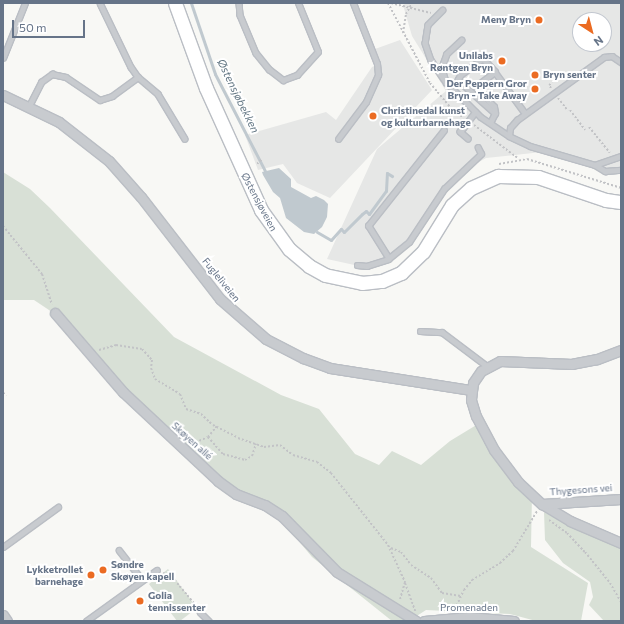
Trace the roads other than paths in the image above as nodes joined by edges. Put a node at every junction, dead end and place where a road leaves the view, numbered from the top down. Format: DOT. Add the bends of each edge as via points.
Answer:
graph roads {
  1 [pos="25,3"];
  2 [pos="100,3"];
  3 [pos="175,3"];
  4 [pos="239,3"];
  5 [pos="298,3"];
  6 [pos="353,3"];
  7 [pos="443,10"];
  8 [pos="462,40"];
  9 [pos="3,58"];
  10 [pos="621,62"];
  11 [pos="495,72"];
  12 [pos="138,77"];
  13 [pos="446,82"];
  14 [pos="3,95"];
  15 [pos="29,106"];
  16 [pos="475,112"];
  17 [pos="495,113"];
  18 [pos="524,114"];
  19 [pos="490,123"];
  20 [pos="444,130"];
  21 [pos="509,136"];
  22 [pos="185,139"];
  23 [pos="338,139"];
  24 [pos="468,139"];
  25 [pos="478,148"];
  26 [pos="621,156"];
  27 [pos="595,165"];
  28 [pos="621,170"];
  29 [pos="606,200"];
  30 [pos="621,202"];
  31 [pos="621,212"];
  32 [pos="389,259"];
  33 [pos="357,265"];
  34 [pos="55,313"];
  35 [pos="420,331"];
  36 [pos="621,350"];
  37 [pos="487,366"];
  38 [pos="471,390"];
  39 [pos="621,499"];
  40 [pos="542,504"];
  41 [pos="58,507"];
  42 [pos="621,543"];
  43 [pos="3,547"];
  44 [pos="119,550"];
  45 [pos="157,570"];
  46 [pos="142,579"];
  47 [pos="200,612"];
  48 [pos="3,615"];
  49 [pos="414,620"];
  50 [pos="7,621"];
  51 [pos="86,621"];
  52 [pos="208,621"];
  53 [pos="424,621"];
  54 [pos="514,621"];
  1 -- 9 [label="lane"];
  2 -- 12 [label="lane"];
  3 -- 29 [label="main road, Østensjøveien" via="206,88 261,210 273,231 289,249 318,271 343,281 362,284 382,281 401,273 423,252 452,205 471,188 498,176 538,177"];
  4 -- 5 [label="lane" via="240,15 256,53 269,69 283,80 297,75 318,52"];
  6 -- 23 [label="lane" via="378,75 366,102"];
  7 -- 13 [label="lane" via="434,16 428,25 425,43 431,60"];
  8 -- 13 [label="lane" via="451,49 443,61"];
  10 -- 18 [label="lane" via="612,56 604,57"];
  11 -- 17 [label="lane" via="476,87 494,107"];
  11 -- 17 [label="lane" via="483,59 458,80"];
  11 -- 18 [label="lane"];
  12 -- 15 [label="lane" via="112,96 100,100 66,77 52,74 41,82"];
  12 -- 22 [label="lane" via="158,94"];
  13 -- 16 [label="lane"];
  14 -- 15 [label="street, Fugleliveien"];
  15 -- 38 [label="street, Fugleliveien" via="64,125 109,162 141,197 220,299 266,339 303,358 330,368"];
  16 -- 19 [label="lane"];
  16 -- 24 [label="lane" via="460,132"];
  17 -- 19 [label="lane"];
  18 -- 21 [label="lane" via="513,123"];
  19 -- 21 [label="lane"];
  20 -- 32 [label="lane" via="368,226"];
  21 -- 27 [label="lane" via="530,146"];
  25 -- 32 [label="lane" via="481,154 444,189 409,242"];
  26 -- 27 [label="lane"];
  27 -- 28 [label="lane" via="605,171"];
  29 -- 30 [label="main road, Østensjøveien"];
  29 -- 31 [label="main road, Østensjøveien"];
  32 -- 33 [label="lane" via="367,266"];
  34 -- 49 [label="street, Skøyen allé" via="90,357 128,397 230,490 265,505 282,516 337,572"];
  35 -- 37 [label="lane" via="442,332"];
  36 -- 37 [label="street" via="572,364 507,360"];
  37 -- 38 [label="street" via="473,383"];
  38 -- 40 [label="street" via="476,416 494,450 518,482"];
  39 -- 40 [label="street, Thygesons vei"];
  40 -- 42 [label="street" via="570,521"];
  41 -- 43 [label="lane"];
  44 -- 46 [label="lane"];
  45 -- 46 [label="lane"];
  46 -- 51 [label="lane"];
  47 -- 52 [label="lane"];
  48 -- 50 [label="street"];
  53 -- 54 [label="street, Promenaden" via="455,617"];
}
